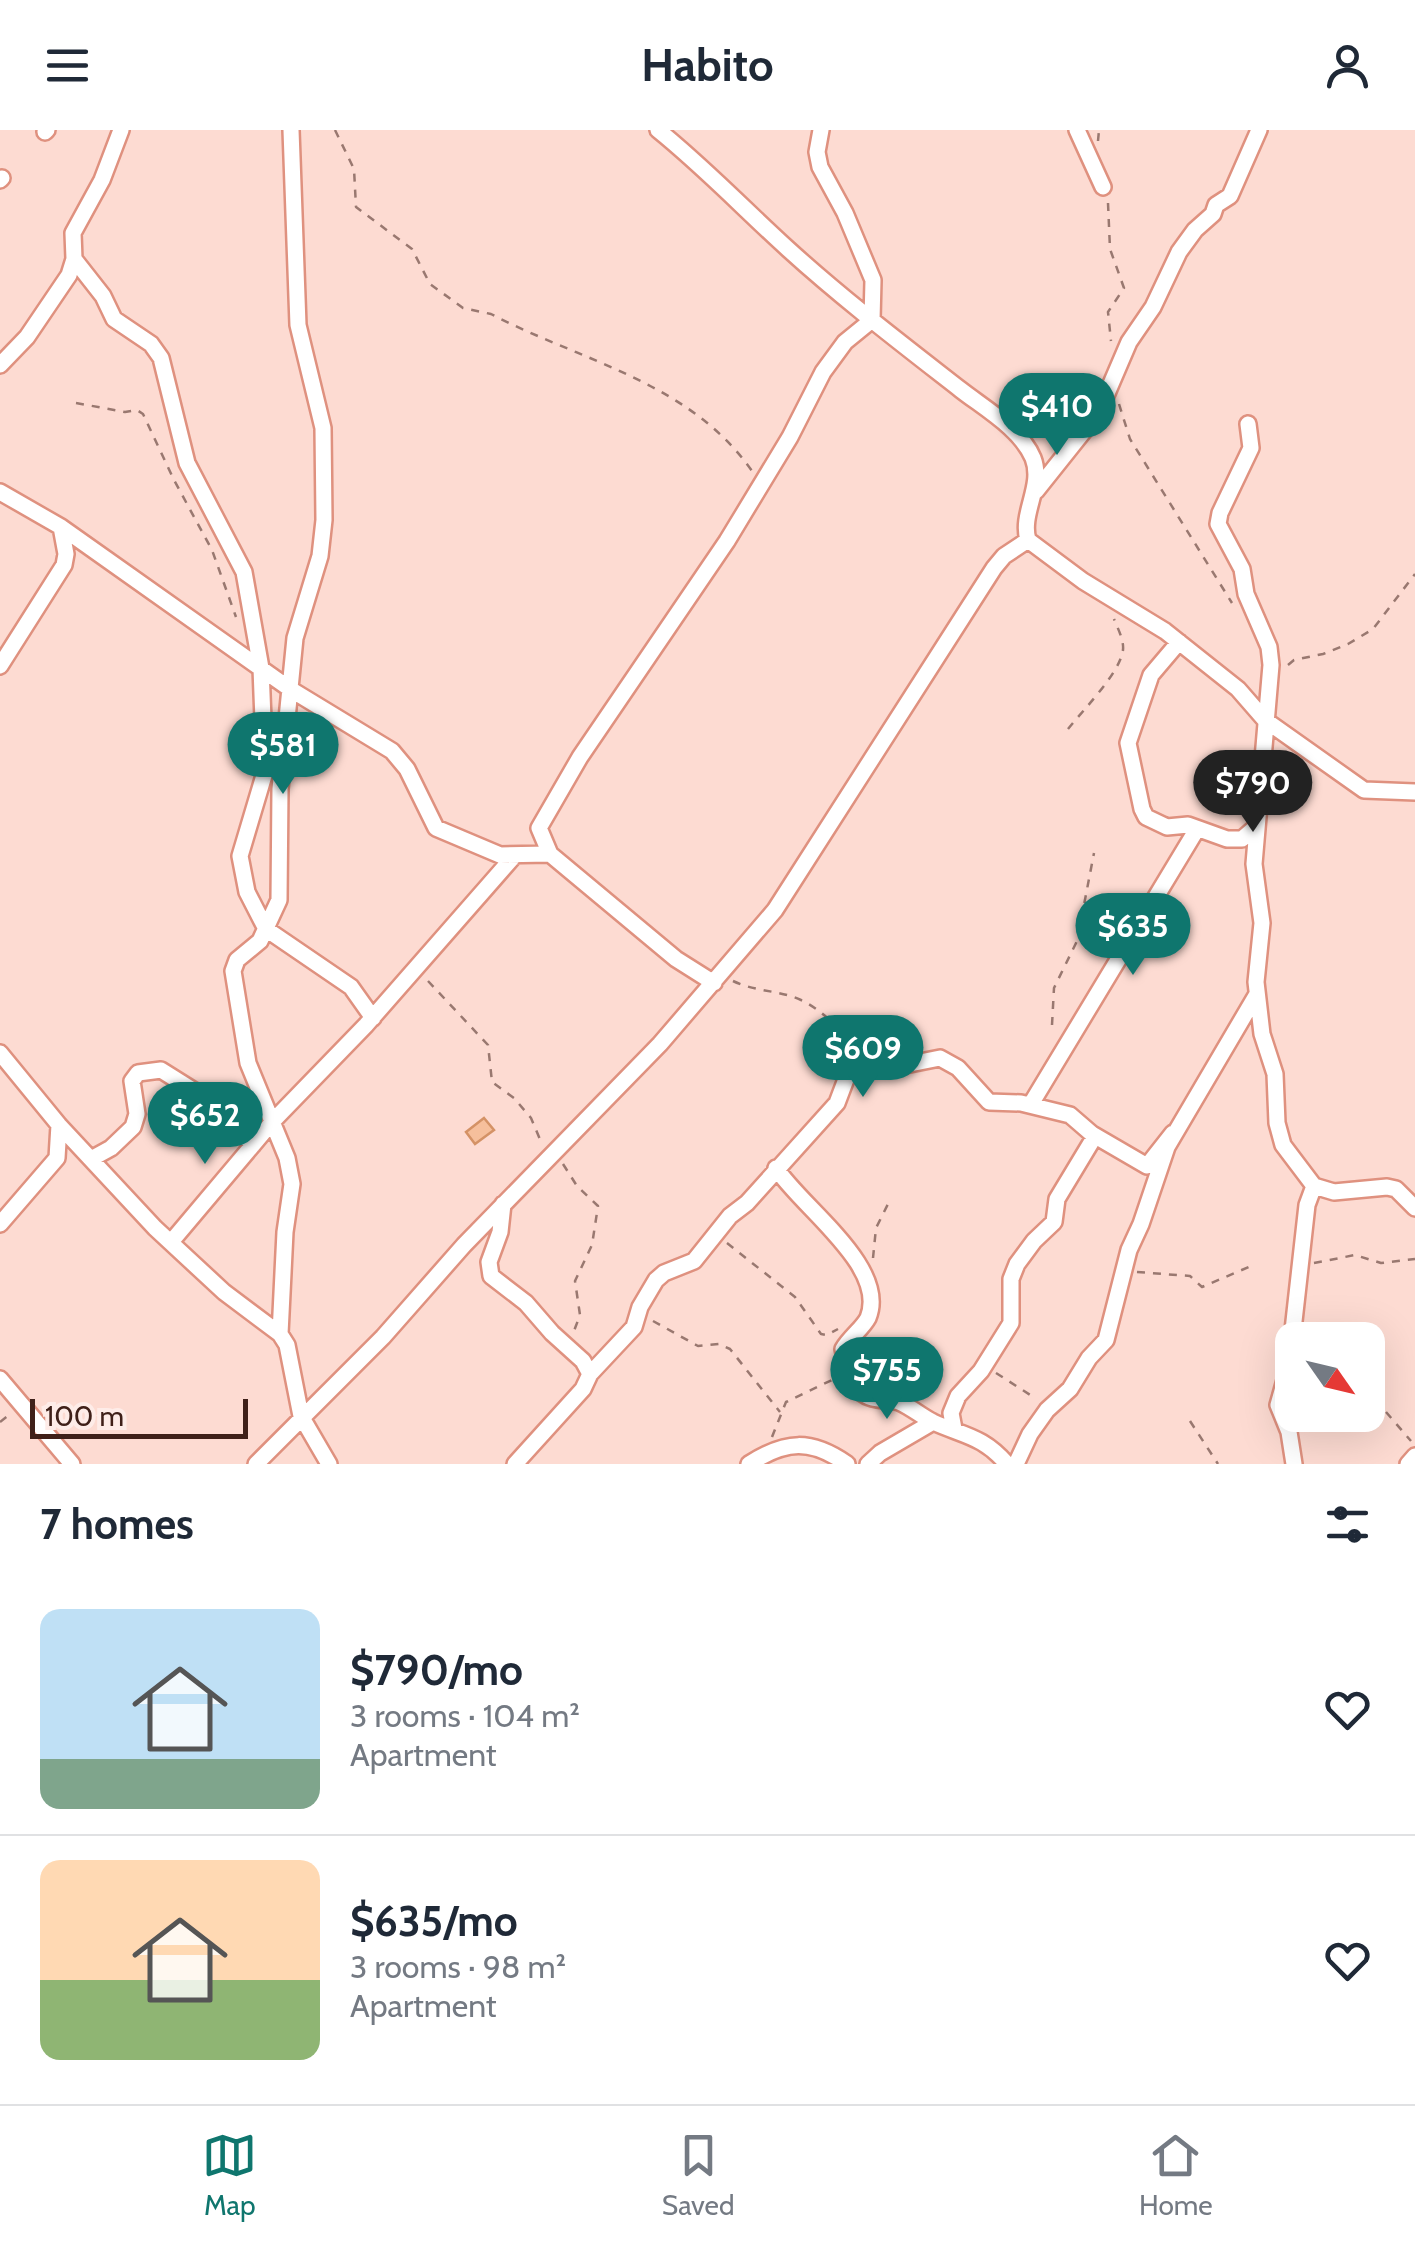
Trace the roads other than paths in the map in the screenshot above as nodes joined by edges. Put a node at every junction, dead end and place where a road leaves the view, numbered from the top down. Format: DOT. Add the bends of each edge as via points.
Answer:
graph roads {
  1 [pos="121,130"];
  2 [pos="291,130"];
  3 [pos="658,130"];
  4 [pos="1077,130"];
  5 [pos="1259,130"];
  6 [pos="821,133"];
  7 [pos="1103,187"];
  8 [pos="74,259"];
  9 [pos="872,320"];
  10 [pos="0,365"];
  11 [pos="1248,424"];
  12 [pos="1036,490"];
  13 [pos="0,492"];
  14 [pos="61,527"];
  15 [pos="1028,540"];
  16 [pos="1180,642"];
  17 [pos="0,666"];
  18 [pos="260,668"];
  19 [pos="290,690"];
  20 [pos="1265,720"];
  21 [pos="1415,792"];
  22 [pos="1257,826"];
  23 [pos="1197,828"];
  24 [pos="1216,834"];
  25 [pos="550,854"];
  26 [pos="514,856"];
  27 [pos="1254,873"];
  28 [pos="266,928"];
  29 [pos="717,979"];
  30 [pos="1257,994"];
  31 [pos="373,1018"];
  32 [pos="0,1053"];
  33 [pos="1031,1104"];
  34 [pos="273,1121"];
  35 [pos="59,1124"];
  36 [pos="1173,1133"];
  37 [pos="1095,1136"];
  38 [pos="253,1145"];
  39 [pos="91,1159"];
  40 [pos="776,1168"];
  41 [pos="1314,1186"];
  42 [pos="503,1204"];
  43 [pos="1415,1208"];
  44 [pos="0,1224"];
  45 [pos="171,1242"];
  46 [pos="280,1334"];
  47 [pos="590,1374"];
  48 [pos="0,1379"];
  49 [pos="301,1416"];
  50 [pos="933,1422"];
  51 [pos="954,1429"];
  52 [pos="1415,1456"];
  53 [pos="72,1464"];
  54 [pos="256,1464"];
  55 [pos="330,1464"];
  56 [pos="515,1464"];
  57 [pos="749,1464"];
  58 [pos="847,1464"];
  59 [pos="868,1464"];
  60 [pos="1007,1464"];
  61 [pos="1016,1464"];
  62 [pos="1294,1464"];
  63 [pos="1408,1464"];
  1 -- 8 [label="street" via="73,233"];
  2 -- 19 [label="street" via="298,326 323,428 324,520 295,638"];
  3 -- 9 [label="street"];
  4 -- 7 [label="street"];
  5 -- 12 [label="street" via="1230,196 1179,252 1099,412"];
  6 -- 9 [label="street" via="820,167 873,280"];
  8 -- 10 [label="street" via="63,287"];
  8 -- 18 [label="street" via="114,318 161,358 188,463 244,572"];
  9 -- 12 [label="street" via="1004,423 1034,460"];
  9 -- 25 [label="street" via="823,372 761,485 580,757 539,831"];
  11 -- 20 [label="street" via="1251,448 1218,524 1242,569 1268,647 1272,680"];
  12 -- 15 [label="street"];
  13 -- 14 [label="street"];
  14 -- 17 [label="street" via="64,566"];
  14 -- 18 [label="street"];
  15 -- 16 [label="street"];
  15 -- 29 [label="street" via="994,568 810,859"];
  16 -- 20 [label="street"];
  16 -- 23 [label="street" via="1151,675 1128,752 1146,817 1167,827"];
  18 -- 19 [label="street"];
  18 -- 28 [label="street" via="266,772 240,864"];
  19 -- 26 [label="street" via="392,751 436,828"];
  19 -- 28 [label="street" via="280,789 281,887"];
  20 -- 21 [label="street" via="1364,790"];
  20 -- 22 [label="street"];
  22 -- 24 [label="street" via="1242,839"];
  22 -- 27 [label="street"];
  23 -- 24 [label="street"];
  23 -- 33 [label="street"];
  24 -- 27 [label="street"];
  25 -- 26 [label="street"];
  25 -- 29 [label="street" via="676,959"];
  26 -- 31 [label="street"];
  27 -- 30 [label="street" via="1262,924"];
  28 -- 31 [label="street" via="351,987"];
  28 -- 34 [label="street" via="233,971 248,1063"];
  29 -- 42 [label="street"];
  30 -- 36 [label="street"];
  30 -- 41 [label="street" via="1275,1074 1277,1123 1284,1145"];
  31 -- 34 [label="street"];
  32 -- 35 [label="street"];
  33 -- 37 [label="street" via="1070,1115"];
  33 -- 40 [label="street" via="989,1102 940,1058 900,1066 862,1063 850,1068 836,1103"];
  34 -- 38 [label="street"];
  34 -- 46 [label="street" via="292,1184"];
  35 -- 39 [label="street"];
  35 -- 44 [label="street" via="57,1158"];
  36 -- 37 [label="street" via="1148,1166"];
  36 -- 61 [label="street" via="1129,1250 1106,1340 1048,1408"];
  37 -- 51 [label="street" via="1057,1199 1054,1222 1017,1264 1011,1323 954,1404"];
  38 -- 39 [label="street" via="204,1097 154,1069 138,1072 132,1082 137,1114 131,1131"];
  38 -- 45 [label="street"];
  39 -- 45 [label="street"];
  40 -- 47 [label="street" via="694,1262 656,1280 634,1327"];
  40 -- 50 [label="street" via="866,1275 870,1312 844,1349 850,1373 866,1396 898,1402"];
  41 -- 43 [label="street" via="1334,1192 1387,1187"];
  41 -- 62 [label="street" via="1290,1366 1278,1405"];
  42 -- 47 [label="street" via="488,1270 584,1360"];
  42 -- 49 [label="street"];
  45 -- 46 [label="street"];
  46 -- 49 [label="street"];
  47 -- 56 [label="street"];
  48 -- 53 [label="street"];
  49 -- 54 [label="street"];
  49 -- 55 [label="street"];
  50 -- 51 [label="street"];
  50 -- 59 [label="street"];
  51 -- 60 [label="street" via="983,1441"];
  52 -- 63 [label="street"];
  57 -- 58 [label="street" via="783,1446 806,1445"];
}
